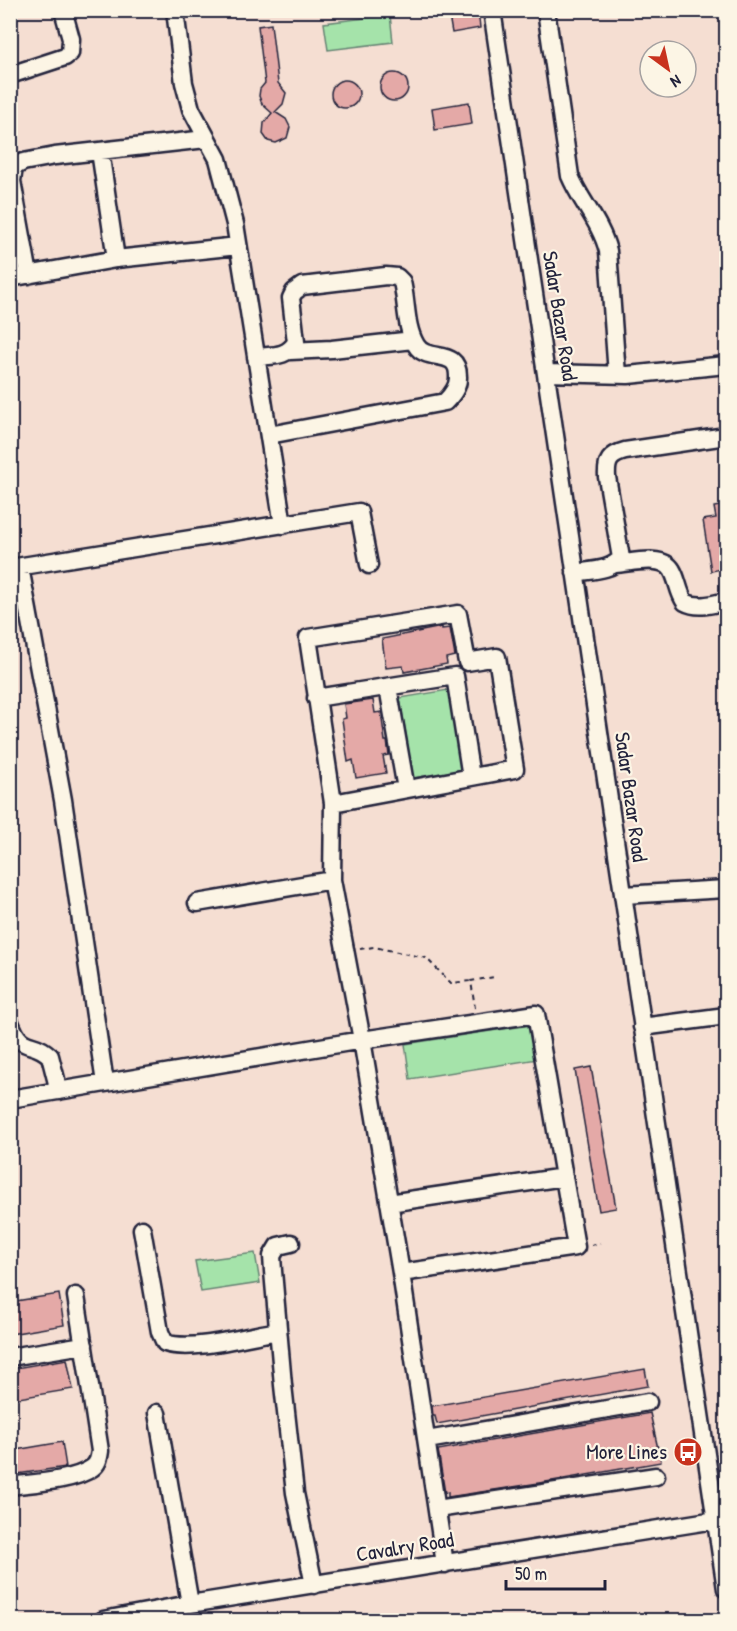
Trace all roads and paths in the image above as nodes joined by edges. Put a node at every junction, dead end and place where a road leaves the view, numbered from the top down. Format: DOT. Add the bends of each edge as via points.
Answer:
graph roads {
  1 [pos="63,10"];
  2 [pos="175,10"];
  3 [pos="492,10"];
  4 [pos="546,10"];
  5 [pos="10,75"];
  6 [pos="206,138"];
  7 [pos="100,151"];
  8 [pos="238,246"];
  9 [pos="116,259"];
  10 [pos="29,274"];
  11 [pos="10,278"];
  12 [pos="413,340"];
  13 [pos="290,351"];
  14 [pos="256,357"];
  15 [pos="726,365"];
  16 [pos="546,373"];
  17 [pos="618,375"];
  18 [pos="269,435"];
  19 [pos="726,436"];
  20 [pos="283,525"];
  21 [pos="616,564"];
  22 [pos="369,565"];
  23 [pos="15,567"];
  24 [pos="575,573"];
  25 [pos="726,602"];
  26 [pos="467,662"];
  27 [pos="455,676"];
  28 [pos="388,687"];
  29 [pos="316,698"];
  30 [pos="471,777"];
  31 [pos="406,789"];
  32 [pos="333,803"];
  33 [pos="332,880"];
  34 [pos="726,889"];
  35 [pos="623,895"];
  36 [pos="197,903"];
  37 [pos="346,951"];
  38 [pos="494,977"];
  39 [pos="471,981"];
  40 [pos="726,1016"];
  41 [pos="10,1022"];
  42 [pos="478,1023"];
  43 [pos="642,1027"];
  44 [pos="362,1040"];
  45 [pos="105,1083"];
  46 [pos="59,1091"];
  47 [pos="10,1100"];
  48 [pos="564,1177"];
  49 [pos="389,1203"];
  50 [pos="142,1229"];
  51 [pos="291,1243"];
  52 [pos="401,1273"];
  53 [pos="76,1296"];
  54 [pos="278,1331"];
  55 [pos="84,1345"];
  56 [pos="10,1357"];
  57 [pos="648,1402"];
  58 [pos="157,1413"];
  59 [pos="427,1440"];
  60 [pos="656,1476"];
  61 [pos="10,1486"];
  62 [pos="437,1509"];
  63 [pos="715,1520"];
  64 [pos="724,1559"];
  65 [pos="445,1564"];
  66 [pos="314,1585"];
  67 [pos="726,1589"];
  68 [pos="190,1604"];
  69 [pos="103,1620"];
  1 -- 5 [label="street" via="70,53"];
  2 -- 6 [label="street" via="184,83 191,109"];
  3 -- 16 [label="street, Sadar Bazar Road"];
  4 -- 17 [label="street" via="570,176 604,236 608,251"];
  6 -- 7 [label="street"];
  6 -- 8 [label="street" via="218,159"];
  7 -- 9 [label="street"];
  7 -- 10 [label="street" via="23,162 14,167 12,181"];
  8 -- 9 [label="street"];
  8 -- 14 [label="street"];
  9 -- 10 [label="street"];
  10 -- 11 [label="street"];
  12 -- 13 [label="street"];
  12 -- 13 [label="street" via="402,282 397,276 387,276 302,286 294,292 291,298 296,342"];
  12 -- 18 [label="street" via="422,352 444,356 456,365 457,387 445,402"];
  13 -- 14 [label="street"];
  14 -- 18 [label="street"];
  15 -- 17 [label="street"];
  16 -- 17 [label="street"];
  16 -- 24 [label="street, Sadar Bazar Road"];
  18 -- 20 [label="street"];
  19 -- 21 [label="street" via="625,451 609,459 607,477 621,552"];
  20 -- 22 [label="street" via="359,512"];
  20 -- 23 [label="street"];
  21 -- 24 [label="street"];
  21 -- 25 [label="street" via="665,563 671,568 685,602 698,606"];
  23 -- 45 [label="street" via="63,800"];
  24 -- 35 [label="street, Sadar Bazar Road"];
  26 -- 27 [label="street"];
  26 -- 29 [label="street" via="458,614 308,638"];
  26 -- 30 [label="street" via="497,657 515,769"];
  27 -- 28 [label="street"];
  27 -- 30 [label="street"];
  28 -- 29 [label="street"];
  28 -- 31 [label="street"];
  29 -- 32 [label="street"];
  30 -- 31 [label="street"];
  31 -- 32 [label="street"];
  32 -- 33 [label="street"];
  33 -- 36 [label="street"];
  33 -- 37 [label="street"];
  34 -- 35 [label="street"];
  35 -- 43 [label="street, Sadar Bazar Road"];
  37 -- 39 [label="path" via="374,947 426,958 451,983"];
  37 -- 44 [label="street"];
  38 -- 39 [label="path"];
  39 -- 42 [label="path"];
  40 -- 43 [label="street"];
  41 -- 46 [label="street" via="19,1041 50,1056"];
  42 -- 44 [label="street"];
  42 -- 48 [label="street" via="536,1014"];
  43 -- 63 [label="street, Sadar Bazar Road"];
  44 -- 45 [label="street"];
  44 -- 49 [label="street"];
  45 -- 46 [label="street"];
  46 -- 47 [label="street"];
  48 -- 49 [label="street"];
  48 -- 52 [label="street" via="576,1247"];
  49 -- 52 [label="street"];
  50 -- 54 [label="street" via="165,1343 194,1346"];
  51 -- 54 [label="street" via="278,1246 272,1256"];
  52 -- 59 [label="street"];
  53 -- 55 [label="street"];
  54 -- 66 [label="street" via="295,1493"];
  55 -- 56 [label="street"];
  55 -- 61 [label="street" via="100,1451 98,1460 92,1468 70,1477"];
  57 -- 59 [label="street"];
  58 -- 68 [label="street"];
  59 -- 62 [label="street"];
  60 -- 62 [label="street"];
  62 -- 65 [label="street"];
  63 -- 64 [label="street, Sadar Bazar Road"];
  63 -- 65 [label="street, Cavalry Road"];
  64 -- 67 [label="street, Sadar Bazar Road"];
  65 -- 66 [label="street, Cavalry Road"];
  66 -- 68 [label="street, Cavalry Road"];
  68 -- 69 [label="street, Cavalry Road"];
}
